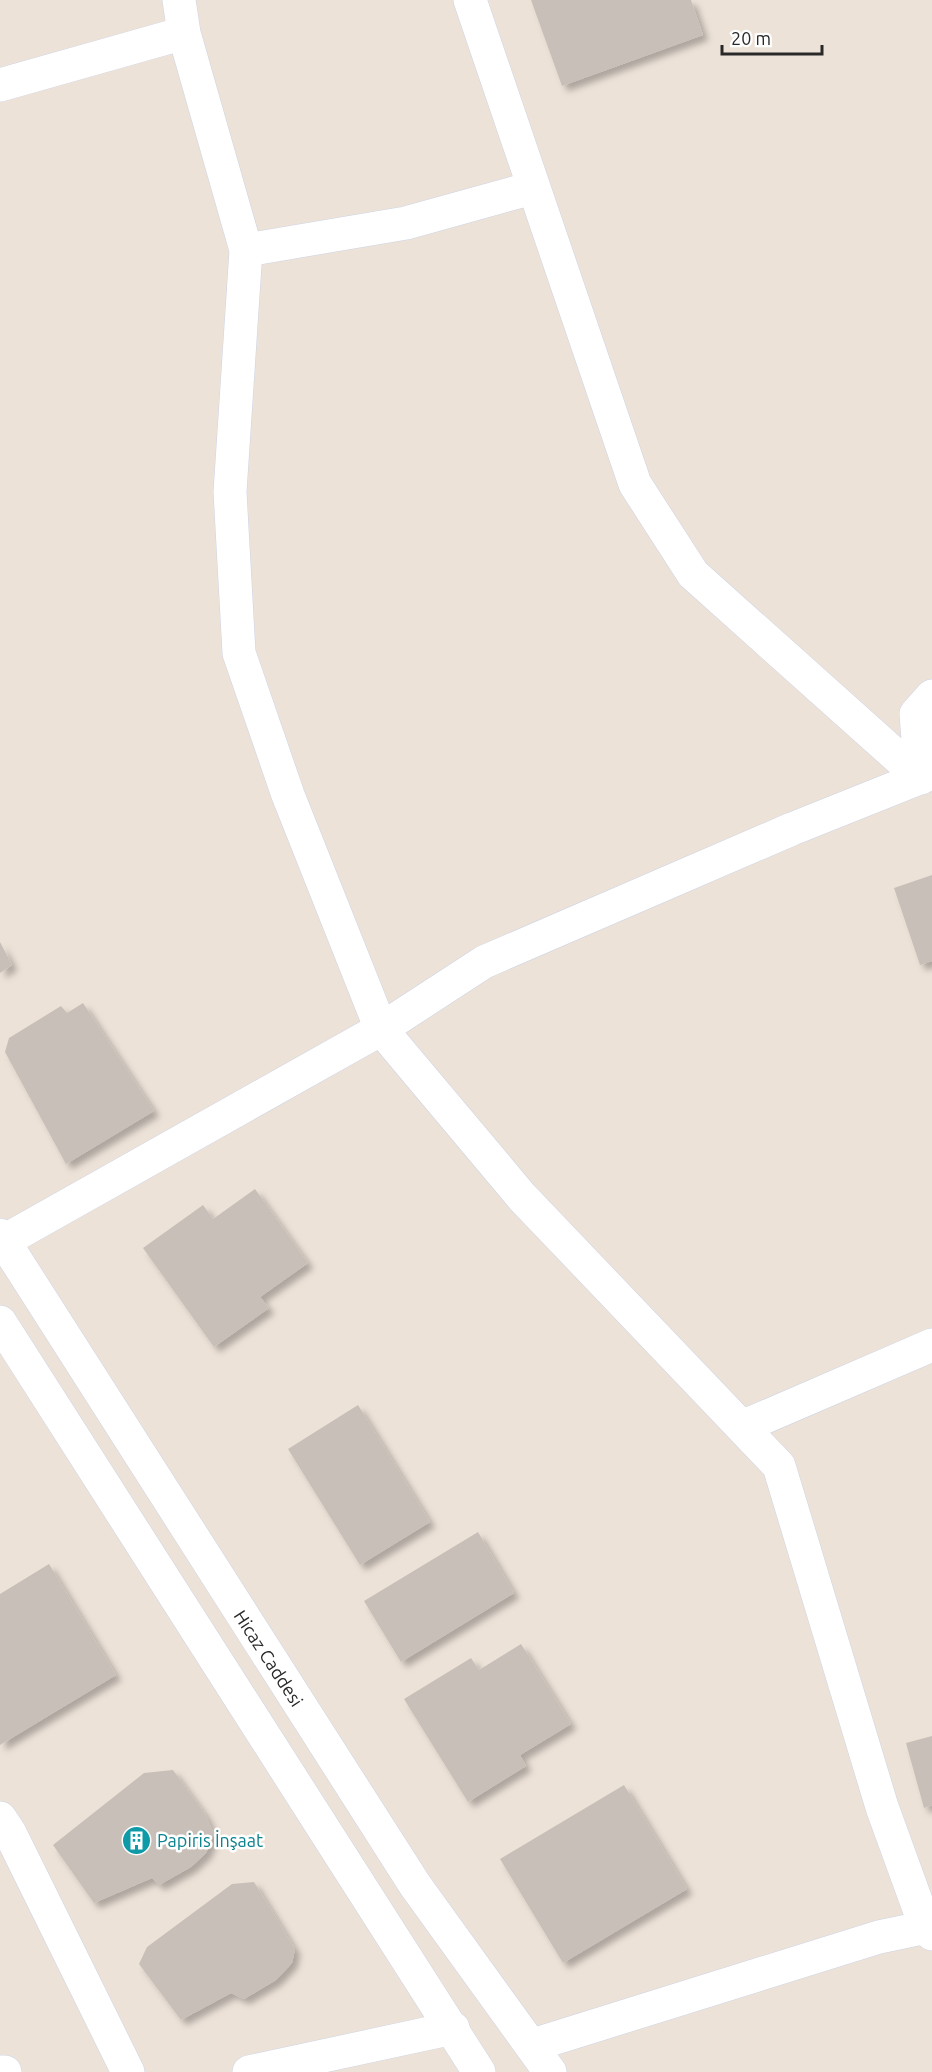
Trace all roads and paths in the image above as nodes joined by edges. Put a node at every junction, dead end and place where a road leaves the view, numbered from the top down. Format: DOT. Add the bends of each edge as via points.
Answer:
graph roads {
  1 [pos="179,0"];
  2 [pos="470,0"];
  3 [pos="184,33"];
  4 [pos="0,85"];
  5 [pos="532,188"];
  6 [pos="246,250"];
  7 [pos="932,696"];
  8 [pos="926,776"];
  9 [pos="381,1029"];
  10 [pos="2,1238"];
  11 [pos="0,1322"];
  12 [pos="932,1345"];
  13 [pos="742,1427"];
  14 [pos="0,1818"];
  15 [pos="930,1929"];
  16 [pos="453,2028"];
  17 [pos="533,2045"];
  18 [pos="0,2072"];
  19 [pos="5,2072"];
  20 [pos="128,2072"];
  21 [pos="249,2072"];
  22 [pos="479,2072"];
  23 [pos="550,2072"];
  1 -- 3 [label="street"];
  2 -- 5 [label="street"];
  3 -- 4 [label="street"];
  3 -- 6 [label="street"];
  5 -- 6 [label="street" via="406,223"];
  5 -- 8 [label="street" via="634,484 693,574"];
  6 -- 9 [label="street" via="230,492 239,653 288,795"];
  7 -- 8 [label="street" via="916,714"];
  8 -- 9 [label="street" via="792,829 484,962"];
  9 -- 10 [label="street"];
  9 -- 13 [label="street" via="522,1197"];
  10 -- 17 [label="street, Hicaz Caddesi" via="415,1886"];
  11 -- 16 [label="street"];
  12 -- 13 [label="street"];
  13 -- 15 [label="street" via="779,1466 882,1807"];
  14 -- 20 [label="street"];
  15 -- 17 [label="street" via="879,1937"];
  16 -- 21 [label="street"];
  16 -- 22 [label="street"];
  17 -- 23 [label="street, Hicaz Caddesi"];
  18 -- 19 [label="street"];
}
